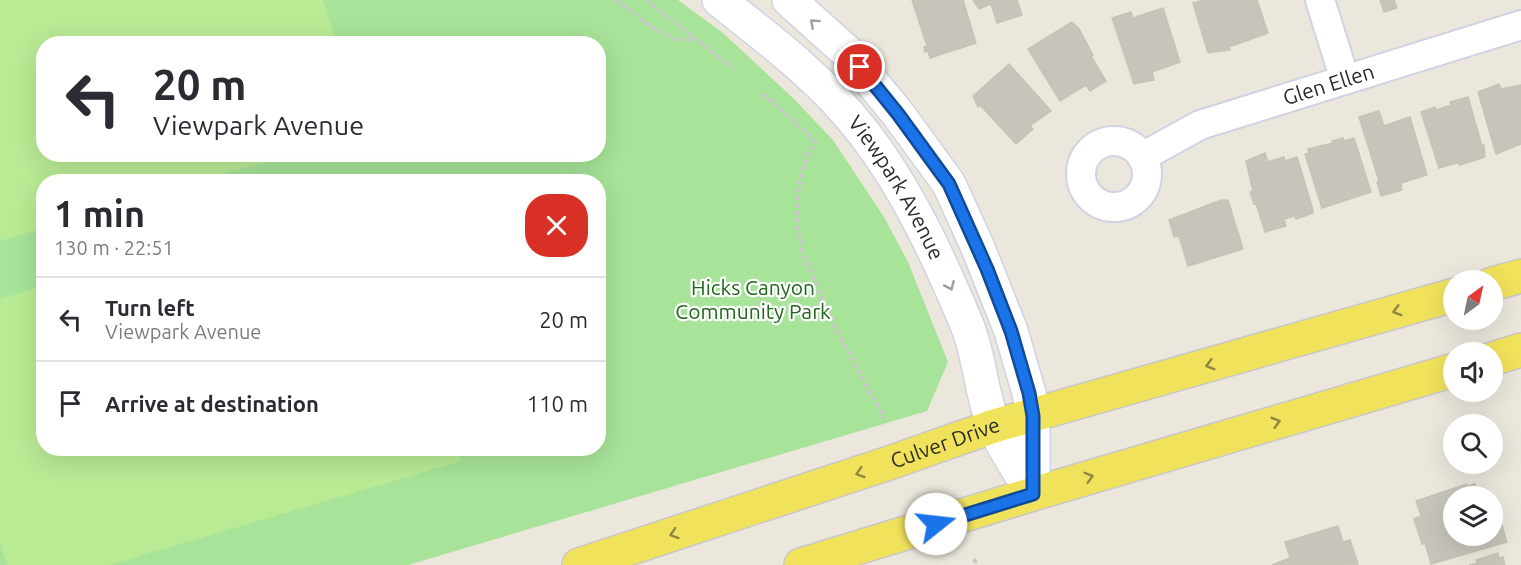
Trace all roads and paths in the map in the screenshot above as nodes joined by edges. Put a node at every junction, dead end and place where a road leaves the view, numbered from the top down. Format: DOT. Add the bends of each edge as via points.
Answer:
graph roads {
  1 [pos="616,0"];
  2 [pos="646,0"];
  3 [pos="719,0"];
  4 [pos="789,0"];
  5 [pos="1320,0"];
  6 [pos="1521,25"];
  7 [pos="697,39"];
  8 [pos="736,70"];
  9 [pos="1345,80"];
  10 [pos="763,94"];
  11 [pos="1142,157"];
  12 [pos="1521,276"];
  13 [pos="1503,281"];
  14 [pos="1443,298"];
  15 [pos="1521,350"];
  16 [pos="1503,356"];
  17 [pos="1443,373"];
  18 [pos="1033,416"];
  19 [pos="885,419"];
  20 [pos="994,426"];
  21 [pos="1033,494"];
  22 [pos="974,559"];
  23 [pos="579,565"];
  24 [pos="801,565"];
  25 [pos="977,565"];
  1 -- 7 [label="path" via="675,39"];
  2 -- 7 [label="path"];
  3 -- 20 [label="street, Viewpark Avenue, one-way" via="817,82 862,131 893,174 932,247 968,328"];
  18 -- 4 [label="street, Viewpark Avenue, one-way" via="1011,331 949,184 846,52"];
  5 -- 9 [label="street"];
  6 -- 9 [label="street, Glen Ellen"];
  7 -- 8 [label="path"];
  9 -- 11 [label="street, Glen Ellen" via="1200,125"];
  10 -- 19 [label="path" via="815,142 802,168 798,192 802,250 833,325"];
  12 -- 13 [label="main road"];
  14 -- 18 [label="main road, Culver Drive, one-way"];
  15 -- 16 [label="main road"];
  21 -- 17 [label="main road, one-way"];
  18 -- 20 [label="main road, Culver Drive"];
  18 -- 21 [label="street, Viewpark Avenue"];
  20 -- 21 [label="street, Viewpark Avenue"];
  20 -- 23 [label="main road, Culver Drive, one-way"];
  21 -- 24 [label="main road"];
  22 -- 25 [label="path"];
}
